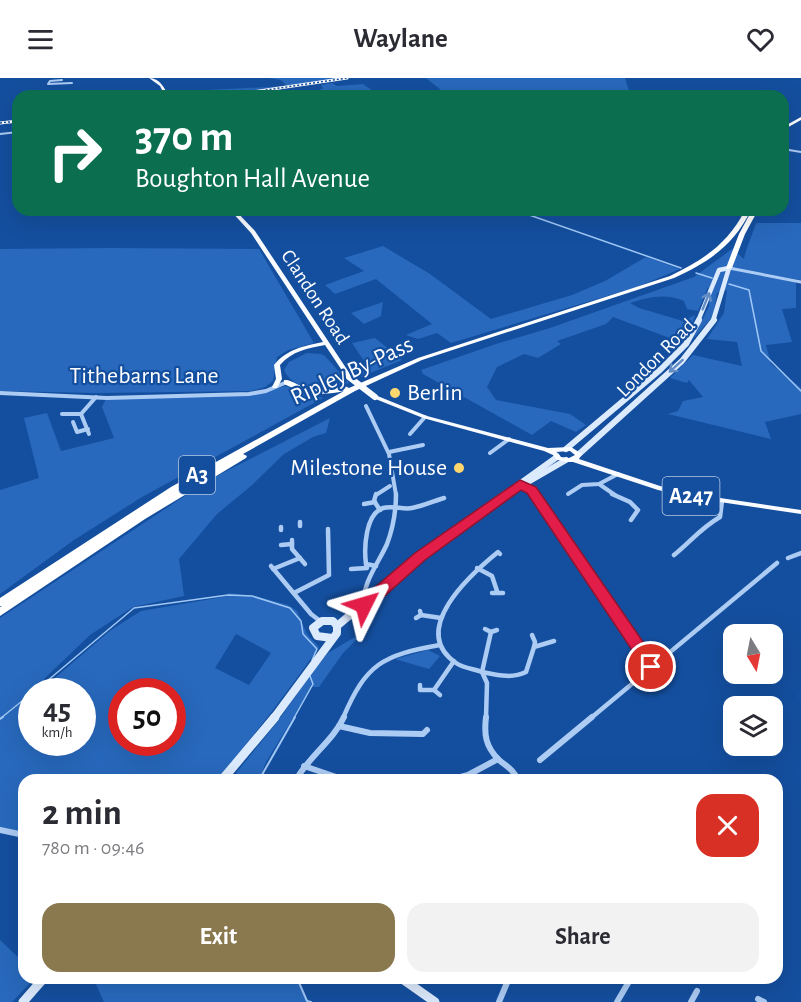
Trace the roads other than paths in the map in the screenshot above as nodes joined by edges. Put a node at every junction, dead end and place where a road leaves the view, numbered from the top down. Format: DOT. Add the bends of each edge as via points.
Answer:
graph roads {
  1 [pos="151,78"];
  2 [pos="62,79"];
  3 [pos="72,83"];
  4 [pos="164,90"];
  5 [pos="238,216"];
  6 [pos="746,216"];
  7 [pos="751,216"];
  8 [pos="742,229"];
  9 [pos="730,270"];
  10 [pos="801,282"];
  11 [pos="326,344"];
  12 [pos="313,348"];
  13 [pos="339,364"];
  14 [pos="405,365"];
  15 [pos="287,382"];
  16 [pos="275,387"];
  17 [pos="0,393"];
  18 [pos="96,397"];
  19 [pos="366,406"];
  20 [pos="63,414"];
  21 [pos="81,414"];
  22 [pos="425,417"];
  23 [pos="73,422"];
  24 [pos="410,434"];
  25 [pos="509,439"];
  26 [pos="423,445"];
  27 [pos="389,452"];
  28 [pos="557,452"];
  29 [pos="490,453"];
  30 [pos="574,457"];
  31 [pos="618,474"];
  32 [pos="520,484"];
  33 [pos="599,484"];
  34 [pos="390,486"];
  35 [pos="568,494"];
  36 [pos="444,498"];
  37 [pos="722,501"];
  38 [pos="375,502"];
  39 [pos="364,504"];
  40 [pos="395,507"];
  41 [pos="380,510"];
  42 [pos="801,512"];
  43 [pos="631,519"];
  44 [pos="328,530"];
  45 [pos="281,545"];
  46 [pos="504,547"];
  47 [pos="801,553"];
  48 [pos="674,555"];
  49 [pos="300,558"];
  50 [pos="788,558"];
  51 [pos="777,563"];
  52 [pos="305,564"];
  53 [pos="366,564"];
  54 [pos="376,566"];
  55 [pos="477,568"];
  56 [pos="351,569"];
  57 [pos="366,587"];
  58 [pos="497,592"];
  59 [pos="294,593"];
  60 [pos="371,599"];
  61 [pos="0,603"];
  62 [pos="364,605"];
  63 [pos="354,611"];
  64 [pos="0,612"];
  65 [pos="419,615"];
  66 [pos="441,618"];
  67 [pos="329,621"];
  68 [pos="317,623"];
  69 [pos="337,626"];
  70 [pos="485,629"];
  71 [pos="532,634"];
  72 [pos="319,638"];
  73 [pos="332,638"];
  74 [pos="554,641"];
  75 [pos="440,645"];
  76 [pos="534,647"];
  77 [pos="322,654"];
  78 [pos="454,662"];
  79 [pos="651,667"];
  80 [pos="482,672"];
  81 [pos="420,685"];
  82 [pos="434,690"];
  83 [pos="440,694"];
  84 [pos="339,726"];
  85 [pos="425,735"];
  86 [pos="498,759"];
  87 [pos="540,760"];
  88 [pos="304,766"];
  89 [pos="227,774"];
  90 [pos="299,774"];
  91 [pos="327,774"];
  92 [pos="470,774"];
  93 [pos="515,774"];
  94 [pos="0,830"];
  95 [pos="18,834"];
  96 [pos="38,984"];
  97 [pos="410,984"];
  98 [pos="506,984"];
  99 [pos="628,984"];
  100 [pos="697,991"];
  101 [pos="692,1001"];
  102 [pos="22,1002"];
  103 [pos="435,1002"];
  104 [pos="499,1002"];
  105 [pos="617,1002"];
  1 -- 4 [label="main road"];
  2 -- 3 [label="street" via="48,84"];
  5 -- 11 [label="main road, Clandon Road" via="253,232"];
  6 -- 8 [label="highway, A3"];
  7 -- 8 [label="highway, A3"];
  8 -- 9 [label="highway"];
  8 -- 14 [label="highway, Ripley By-Pass / A3" via="709,257 672,277"];
  8 -- 64 [label="highway, Ripley By-Pass / A3" via="714,259 664,285 425,363 340,401 181,492"];
  9 -- 10 [label="street"];
  28 -- 9 [label="main road, London Road, one-way" via="675,356 692,336 719,270"];
  9 -- 30 [label="main road, London Road, one-way" via="721,285 717,312 706,333 684,359"];
  11 -- 12 [label="main road"];
  11 -- 13 [label="main road, Clandon Road"];
  11 -- 16 [label="main road" via="297,350 283,358 277,365 279,379"];
  12 -- 13 [label="main road" via="324,351"];
  12 -- 15 [label="main road" via="283,363 281,374"];
  13 -- 22 [label="main road, Clandon Road, bridge" via="376,398"];
  14 -- 15 [label="highway" via="330,391 304,390"];
  14 -- 61 [label="highway, Ripley By-Pass / A3" via="318,406 203,472"];
  15 -- 16 [label="street, Tithebarns Lane"];
  16 -- 18 [label="street, Tithebarns Lane" via="249,394"];
  17 -- 18 [label="street, Tithebarns Lane"];
  18 -- 21 [label="street"];
  19 -- 27 [label="street"];
  20 -- 21 [label="street"];
  21 -- 23 [label="street" via="89,432 79,434"];
  22 -- 24 [label="street"];
  22 -- 25 [label="main road, Clandon Road"];
  25 -- 28 [label="main road, Clandon Road"];
  25 -- 29 [label="street"];
  26 -- 27 [label="street"];
  27 -- 40 [label="street" via="396,476"];
  28 -- 30 [label="main road"];
  28 -- 30 [label="main road" via="574,450"];
  28 -- 32 [label="main road"];
  30 -- 31 [label="main road, A247"];
  30 -- 32 [label="main road, London Road"];
  31 -- 33 [label="street"];
  31 -- 37 [label="main road, A247" via="665,490"];
  32 -- 60 [label="main road" via="420,556"];
  32 -- 79 [label="street" via="531,490"];
  33 -- 35 [label="street" via="582,485"];
  33 -- 43 [label="street" via="611,495 635,505 638,510"];
  34 -- 38 [label="street" via="376,494"];
  36 -- 40 [label="street" via="412,508"];
  37 -- 42 [label="main road, A247"];
  37 -- 48 [label="street" via="720,517 701,528"];
  38 -- 39 [label="street"];
  38 -- 41 [label="street"];
  40 -- 41 [label="street"];
  40 -- 54 [label="street" via="390,535"];
  41 -- 53 [label="street" via="372,519 367,538"];
  44 -- 59 [label="street" via="329,575"];
  45 -- 49 [label="street" via="292,542"];
  46 -- 55 [label="street"];
  47 -- 50 [label="street"];
  49 -- 52 [label="street"];
  49 -- 59 [label="street" via="272,567"];
  51 -- 79 [label="street"];
  53 -- 54 [label="street"];
  53 -- 56 [label="street" via="367,568"];
  54 -- 57 [label="street"];
  55 -- 58 [label="street" via="493,576"];
  55 -- 66 [label="street" via="453,595"];
  57 -- 60 [label="street"];
  57 -- 62 [label="street"];
  59 -- 68 [label="street"];
  60 -- 62 [label="main road"];
  62 -- 63 [label="main road"];
  63 -- 67 [label="main road"];
  63 -- 69 [label="main road"];
  65 -- 66 [label="street"];
  66 -- 75 [label="street"];
  67 -- 68 [label="main road"];
  67 -- 69 [label="main road"];
  68 -- 72 [label="main road" via="313,632"];
  69 -- 73 [label="main road" via="338,633"];
  70 -- 80 [label="street" via="494,631"];
  71 -- 76 [label="street"];
  72 -- 73 [label="main road"];
  72 -- 77 [label="main road"];
  73 -- 77 [label="main road"];
  74 -- 76 [label="street"];
  75 -- 78 [label="street"];
  75 -- 84 [label="street" via="405,652 374,668 357,687"];
  76 -- 80 [label="street" via="526,672 519,677"];
  77 -- 89 [label="main road"];
  78 -- 80 [label="street"];
  78 -- 82 [label="street"];
  79 -- 87 [label="street"];
  80 -- 86 [label="street" via="488,698 484,738"];
  81 -- 82 [label="street" via="420,690"];
  82 -- 83 [label="street"];
  84 -- 85 [label="street" via="364,734"];
  84 -- 88 [label="street"];
  86 -- 92 [label="street"];
  86 -- 93 [label="street"];
  88 -- 90 [label="street"];
  88 -- 91 [label="street"];
  94 -- 95 [label="street"];
  96 -- 102 [label="main road"];
  97 -- 103 [label="main road"];
  98 -- 104 [label="street"];
  99 -- 105 [label="street"];
  100 -- 101 [label="street"];
}
